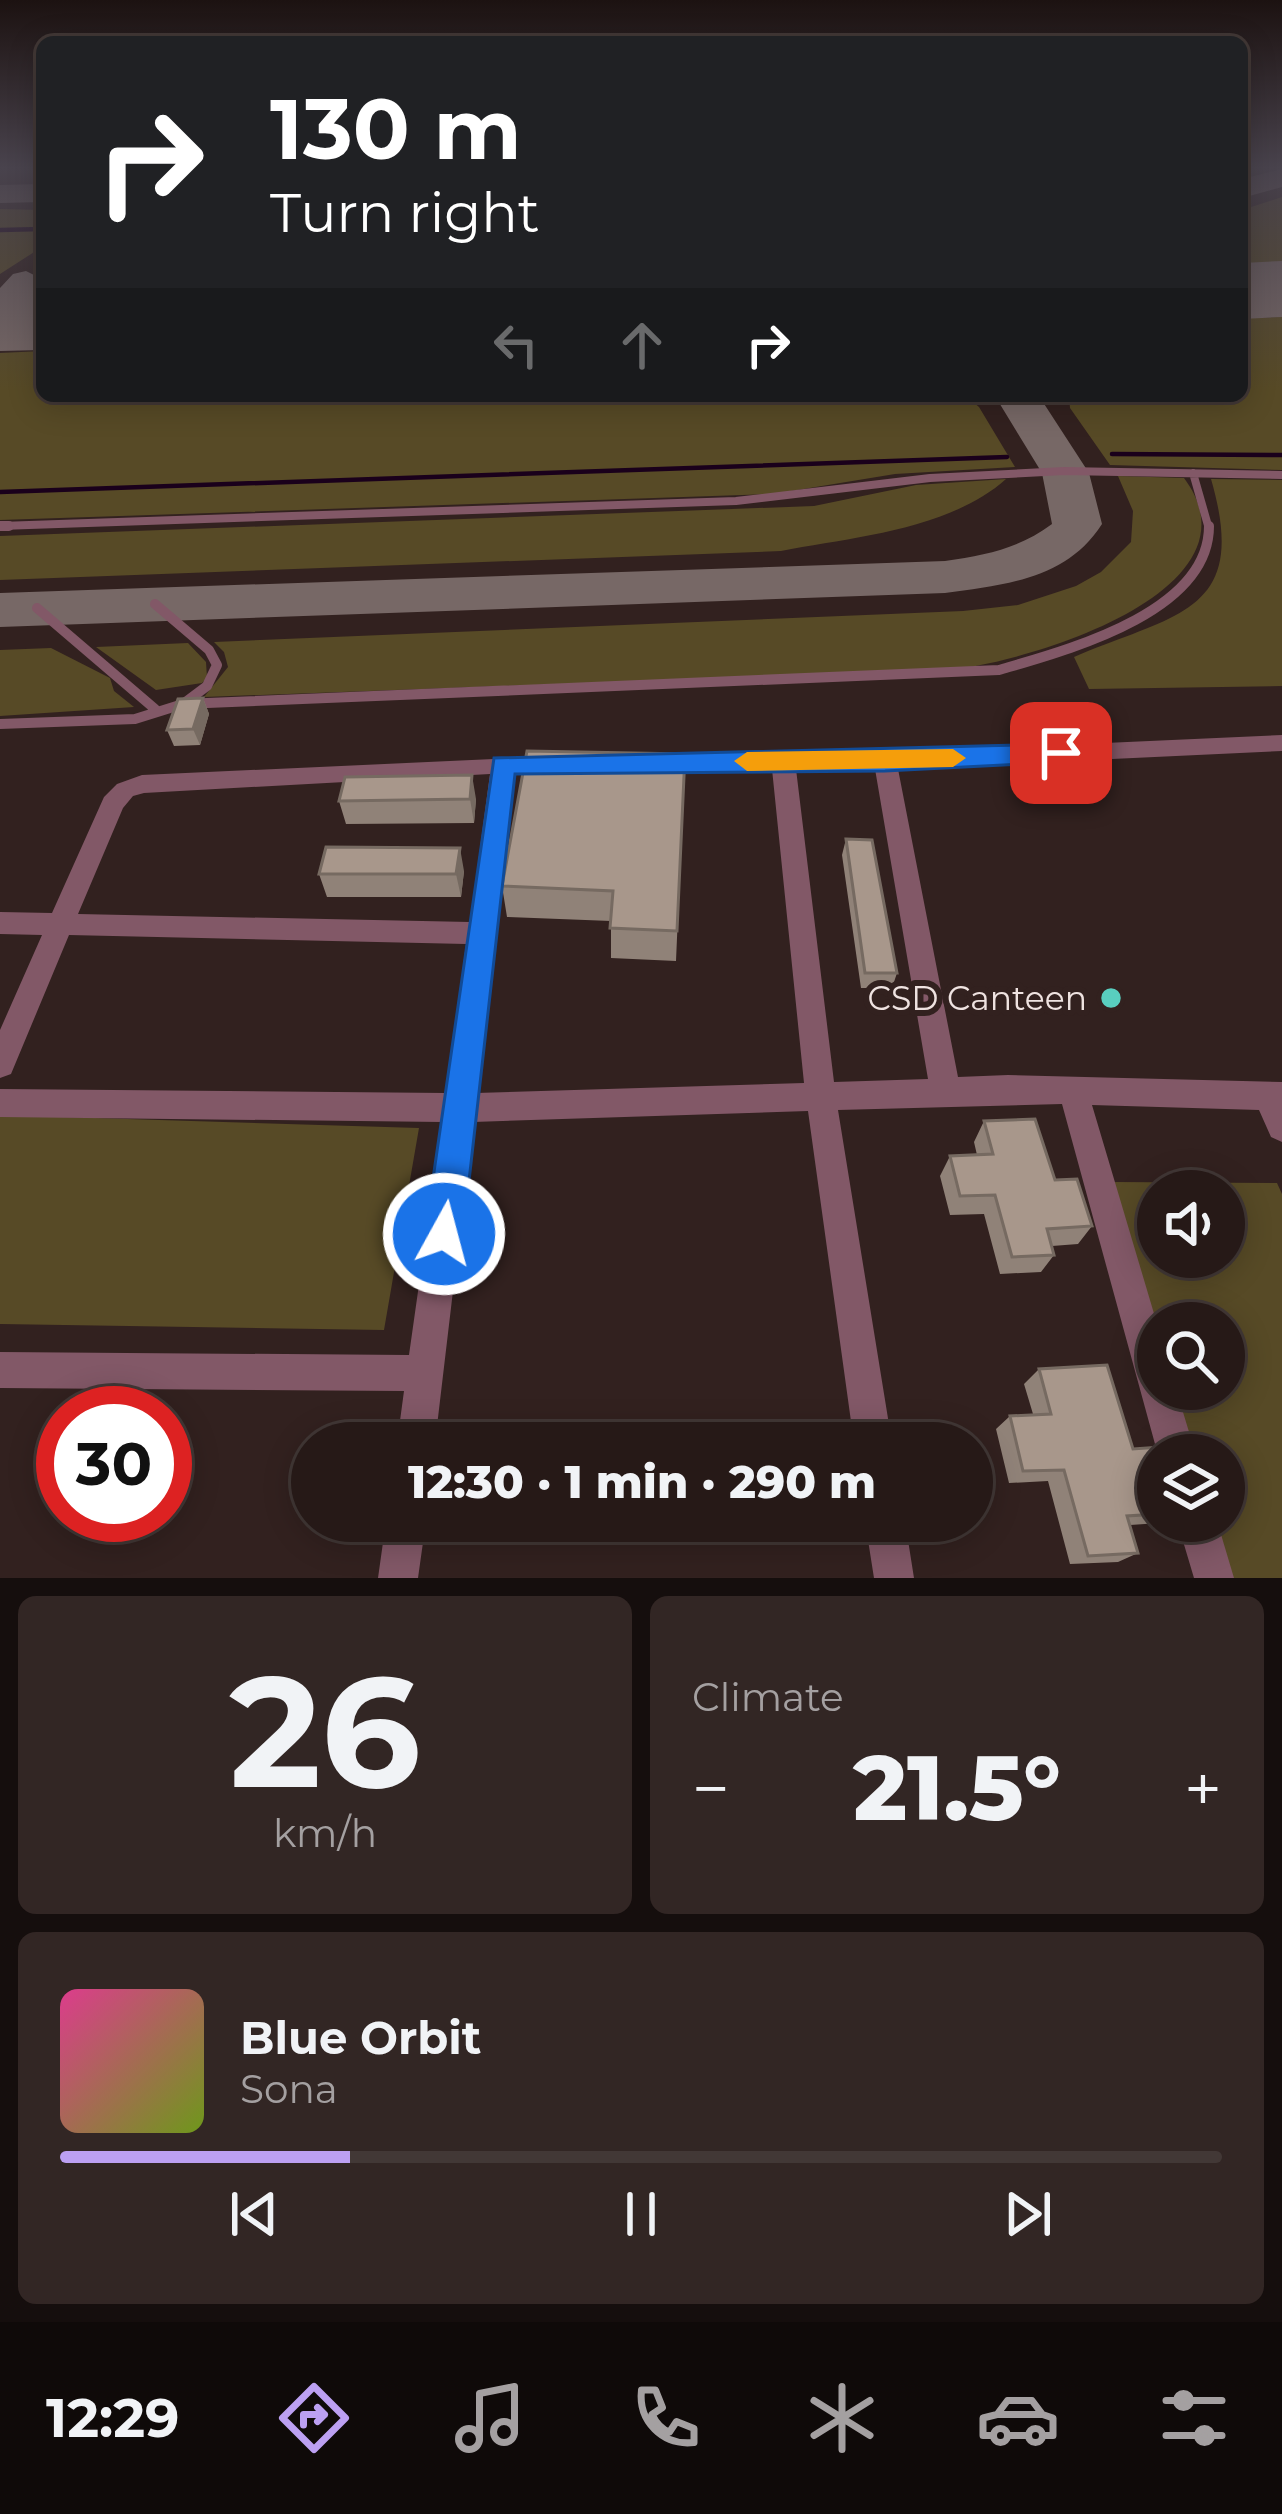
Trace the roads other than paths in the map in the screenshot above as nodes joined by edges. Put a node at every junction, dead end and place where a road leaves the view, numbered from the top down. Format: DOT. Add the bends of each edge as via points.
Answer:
graph roads {
  1 [pos="1193,473"];
  2 [pos="1282,475"];
  3 [pos="0,526"];
  4 [pos="155,604"];
  5 [pos="37,608"];
  6 [pos="184,704"];
  7 [pos="155,709"];
  8 [pos="0,724"];
  9 [pos="1282,743"];
  10 [pos="584,761"];
  11 [pos="628,761"];
  12 [pos="783,761"];
  13 [pos="885,761"];
  14 [pos="503,765"];
  15 [pos="0,923"];
  16 [pos="61,923"];
  17 [pos="483,933"];
  18 [pos="0,1064"];
  19 [pos="1073,1091"];
  20 [pos="946,1092"];
  21 [pos="821,1096"];
  22 [pos="1275,1096"];
  23 [pos="0,1103"];
  24 [pos="460,1108"];
  25 [pos="1282,1127"];
  26 [pos="0,1370"];
  27 [pos="426,1372"];
  28 [pos="419,1422"];
  29 [pos="870,1422"];
  30 [pos="1172,1434"];
  31 [pos="403,1542"];
  32 [pos="888,1542"];
  33 [pos="1203,1542"];
  34 [pos="398,1578"];
  35 [pos="894,1578"];
  36 [pos="1214,1578"];
  1 -- 2 [label="lane"];
  1 -- 3 [label="lane" via="1031,472 736,501"];
  1 -- 6 [label="lane" via="1208,511 1208,546 1180,590 1087,640 999,670"];
  4 -- 6 [label="lane" via="218,665"];
  5 -- 7 [label="lane"];
  6 -- 7 [label="lane"];
  7 -- 8 [label="lane" via="135,719"];
  9 -- 13 [label="street"];
  10 -- 14 [label="street"];
  11 -- 12 [label="street"];
  12 -- 13 [label="street"];
  12 -- 21 [label="street"];
  13 -- 20 [label="street"];
  14 -- 16 [label="street" via="132,786 113,803"];
  14 -- 17 [label="street"];
  15 -- 16 [label="street"];
  16 -- 17 [label="street"];
  16 -- 18 [label="street"];
  17 -- 24 [label="street"];
  19 -- 20 [label="street"];
  19 -- 22 [label="street"];
  19 -- 30 [label="street"];
  20 -- 21 [label="street"];
  21 -- 24 [label="street"];
  21 -- 29 [label="street"];
  22 -- 25 [label="street"];
  23 -- 24 [label="street"];
  24 -- 27 [label="street"];
  26 -- 27 [label="street"];
  27 -- 28 [label="street"];
  31 -- 34 [label="street"];
  32 -- 35 [label="street"];
  33 -- 36 [label="street"];
}
